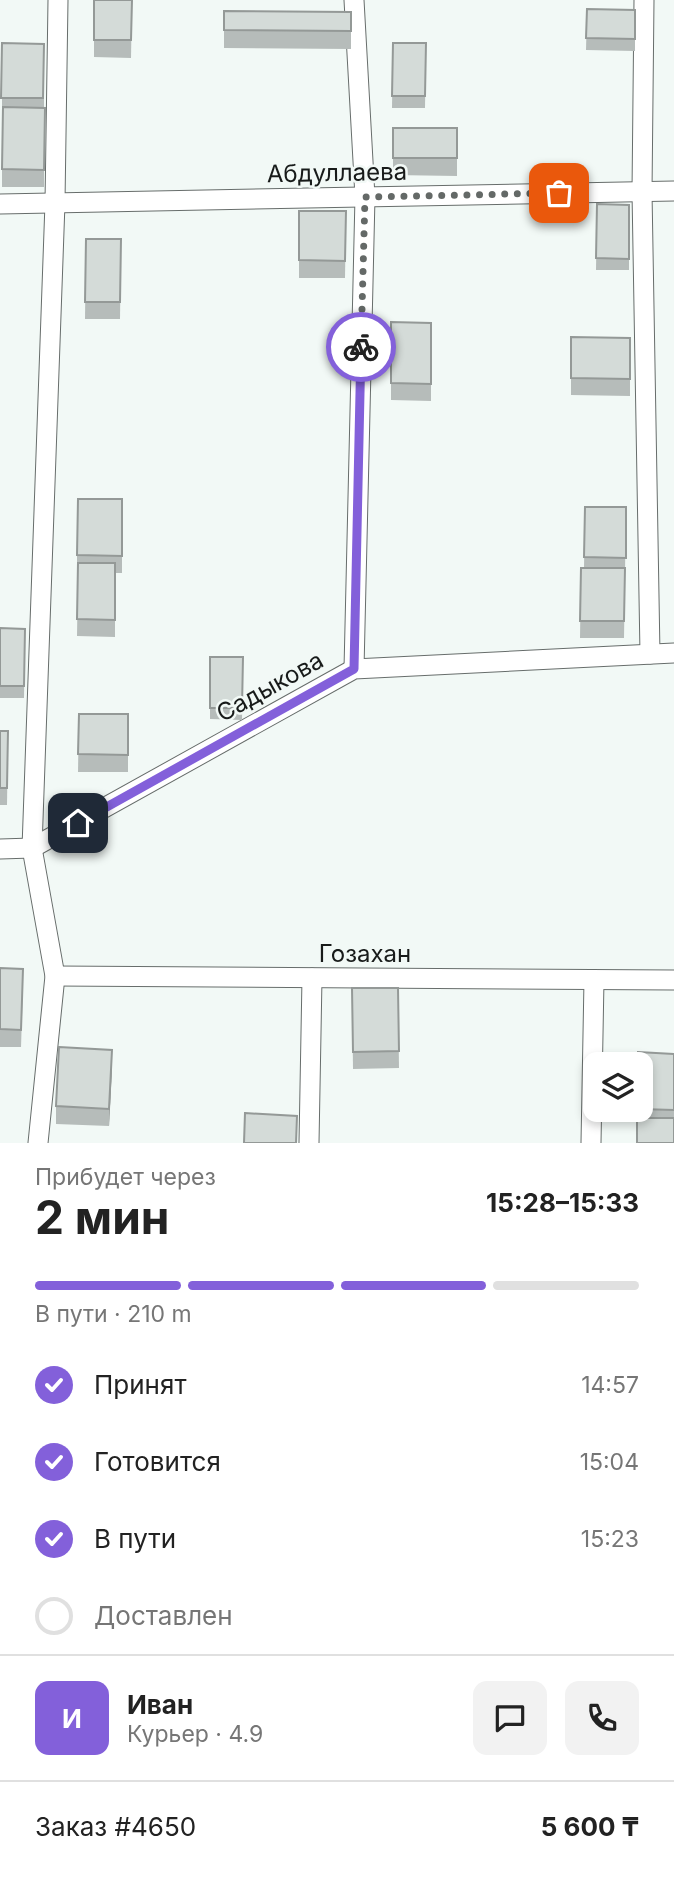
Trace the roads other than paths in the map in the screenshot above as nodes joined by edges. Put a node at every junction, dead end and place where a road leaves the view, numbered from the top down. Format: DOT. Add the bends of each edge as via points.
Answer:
graph roads {
  1 [pos="58,0"];
  2 [pos="354,0"];
  3 [pos="644,0"];
  4 [pos="674,191"];
  5 [pos="642,192"];
  6 [pos="365,197"];
  7 [pos="55,203"];
  8 [pos="0,204"];
  9 [pos="674,653"];
  10 [pos="650,654"];
  11 [pos="354,669"];
  12 [pos="32,848"];
  13 [pos="0,849"];
  14 [pos="55,976"];
  15 [pos="312,978"];
  16 [pos="594,980"];
  17 [pos="674,980"];
  18 [pos="38,1143"];
  19 [pos="309,1143"];
  20 [pos="592,1143"];
  1 -- 7 [label="street"];
  2 -- 6 [label="street"];
  3 -- 5 [label="street"];
  4 -- 5 [label="street, Абдуллаева"];
  5 -- 6 [label="street, Абдуллаева"];
  5 -- 10 [label="street"];
  6 -- 7 [label="street, Абдуллаева"];
  6 -- 11 [label="street"];
  7 -- 8 [label="street, Абдуллаева"];
  7 -- 12 [label="street"];
  9 -- 10 [label="street, Садыкова"];
  10 -- 11 [label="street, Садыкова"];
  11 -- 12 [label="street, Садыкова"];
  12 -- 13 [label="street, Садыкова"];
  12 -- 14 [label="street"];
  14 -- 15 [label="street, Гозахан"];
  14 -- 18 [label="street"];
  15 -- 16 [label="street, Гозахан"];
  15 -- 19 [label="street"];
  16 -- 17 [label="street, Гозахан"];
  16 -- 20 [label="street"];
}
